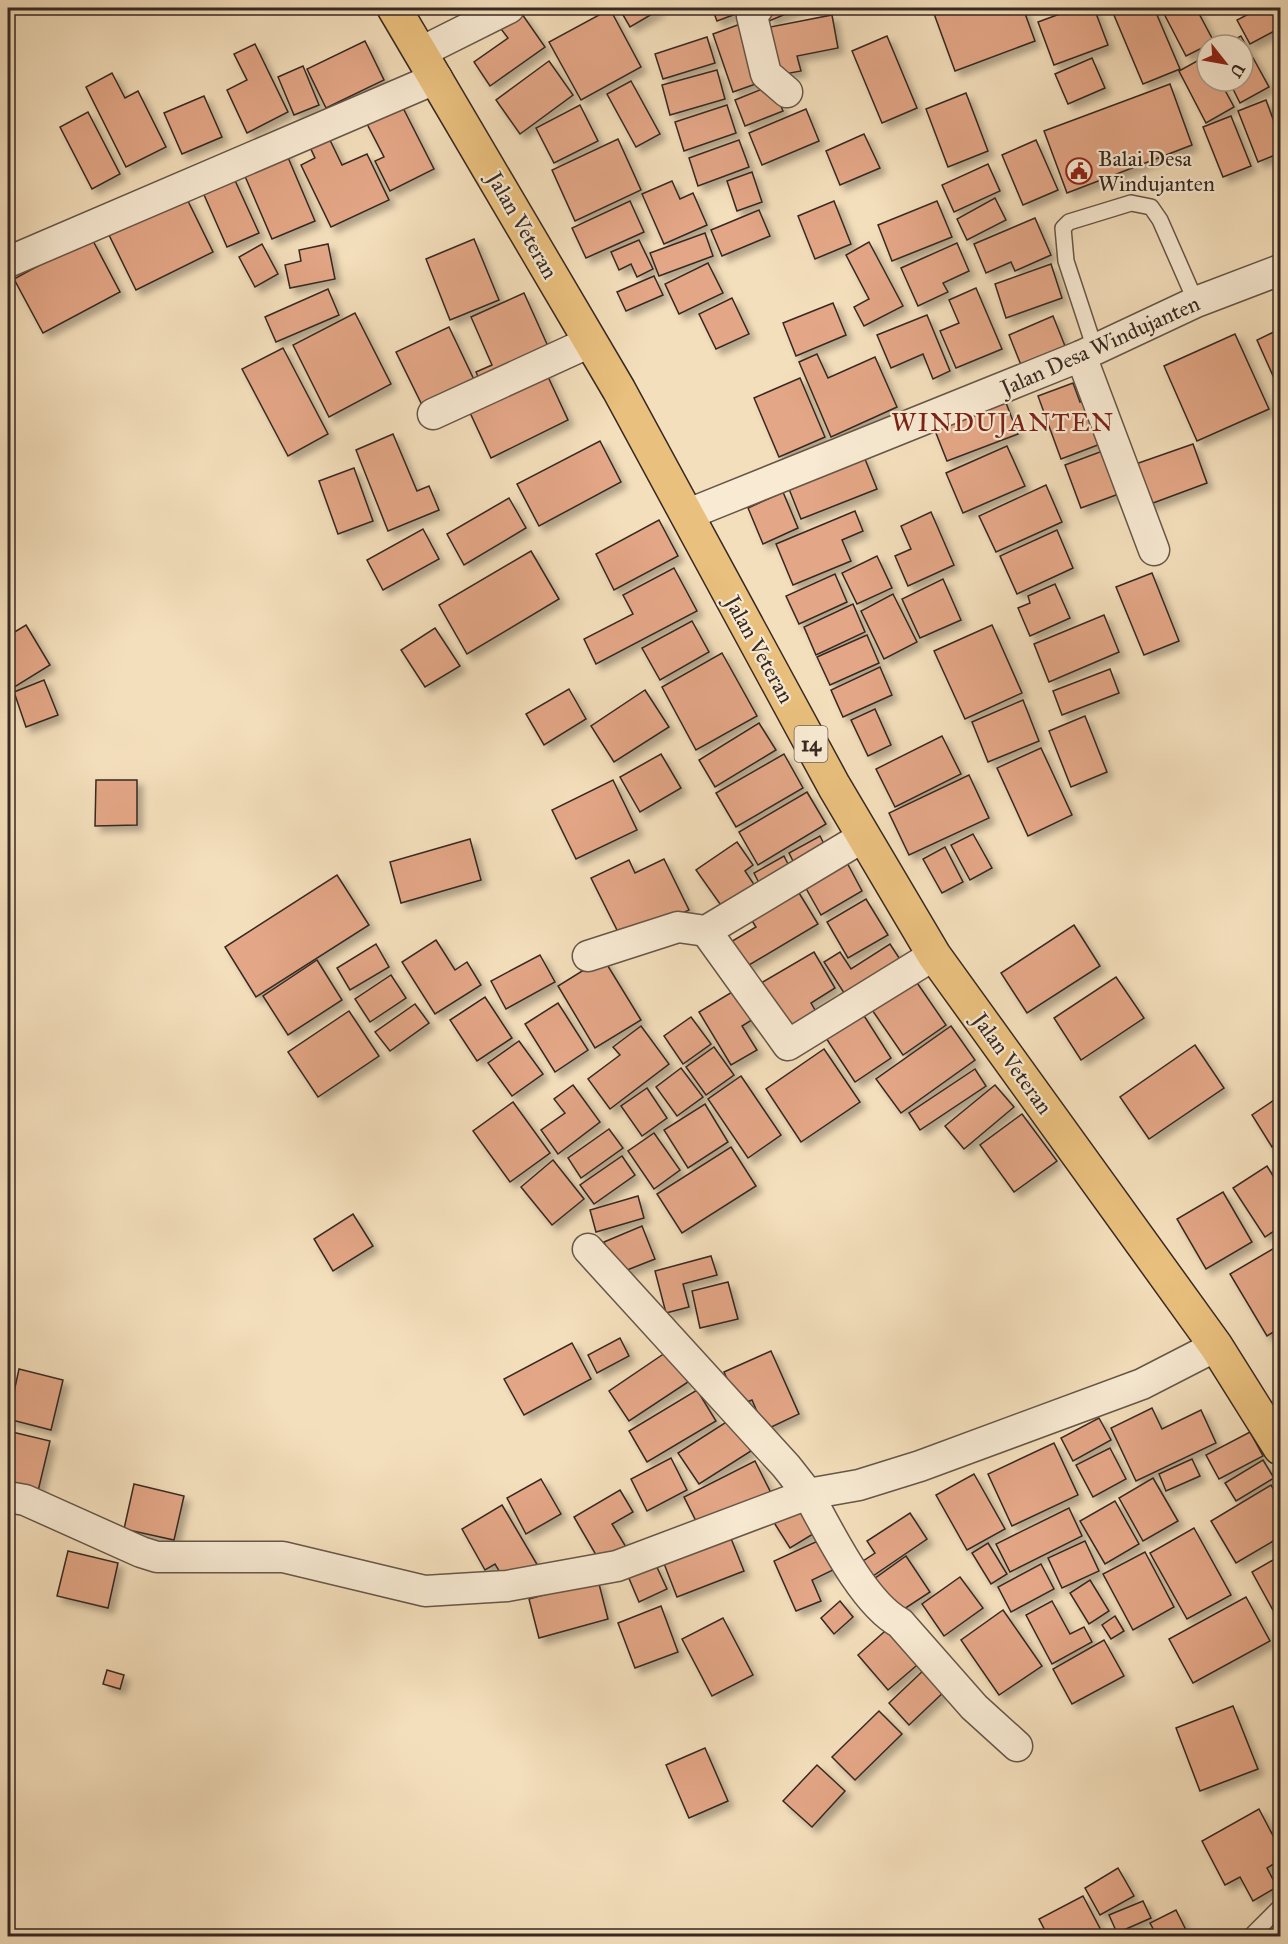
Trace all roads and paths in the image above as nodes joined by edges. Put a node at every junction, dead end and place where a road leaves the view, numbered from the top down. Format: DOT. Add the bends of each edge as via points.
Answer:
graph roads {
  1 [pos="394,8"];
  2 [pos="509,8"];
  3 [pos="758,8"];
  4 [pos="429,65"];
  5 [pos="787,92"];
  6 [pos="8,262"];
  7 [pos="1281,270"];
  8 [pos="1196,302"];
  9 [pos="590,342"];
  10 [pos="1088,352"];
  11 [pos="433,414"];
  12 [pos="686,515"];
  13 [pos="1154,550"];
  14 [pos="863,837"];
  15 [pos="706,931"];
  16 [pos="588,956"];
  17 [pos="934,956"];
  18 [pos="588,1249"];
  19 [pos="1216,1346"];
  20 [pos="1281,1448"];
  21 [pos="808,1494"];
  22 [pos="8,1497"];
  23 [pos="1017,1746"];
  24 [pos="1281,1908"];
  25 [pos="1251,1936"];
  1 -- 4 [label="highway, Jalan Veteran / 14"];
  2 -- 4 [label="street"];
  3 -- 5 [label="street" via="752,16 766,74"];
  4 -- 6 [label="street" via="270,147"];
  4 -- 9 [label="highway, Jalan Veteran / 14"];
  7 -- 8 [label="street, Jalan Desa Windujanten"];
  8 -- 10 [label="street, Jalan Desa Windujanten"];
  8 -- 10 [label="lane" via="1152,207 1131,203 1069,222 1063,228 1066,261"];
  9 -- 11 [label="street"];
  9 -- 12 [label="highway, Jalan Veteran / 14"];
  10 -- 12 [label="street, Jalan Desa Windujanten"];
  10 -- 13 [label="street"];
  12 -- 14 [label="highway, Jalan Veteran / 14"];
  14 -- 15 [label="street"];
  14 -- 17 [label="highway, Jalan Veteran / 14"];
  15 -- 16 [label="street" via="678,927"];
  15 -- 17 [label="street" via="788,1045"];
  17 -- 19 [label="highway, Jalan Veteran / 14"];
  18 -- 21 [label="street"];
  19 -- 20 [label="highway, Jalan Veteran / 14"];
  19 -- 21 [label="street" via="1142,1384 920,1466 859,1485"];
  21 -- 22 [label="street" via="617,1566 538,1583 425,1591 283,1557 157,1557 25,1500"];
  21 -- 23 [label="street" via="849,1565 885,1615 900,1623 974,1707"];
  24 -- 25 [label="lane"];
}
